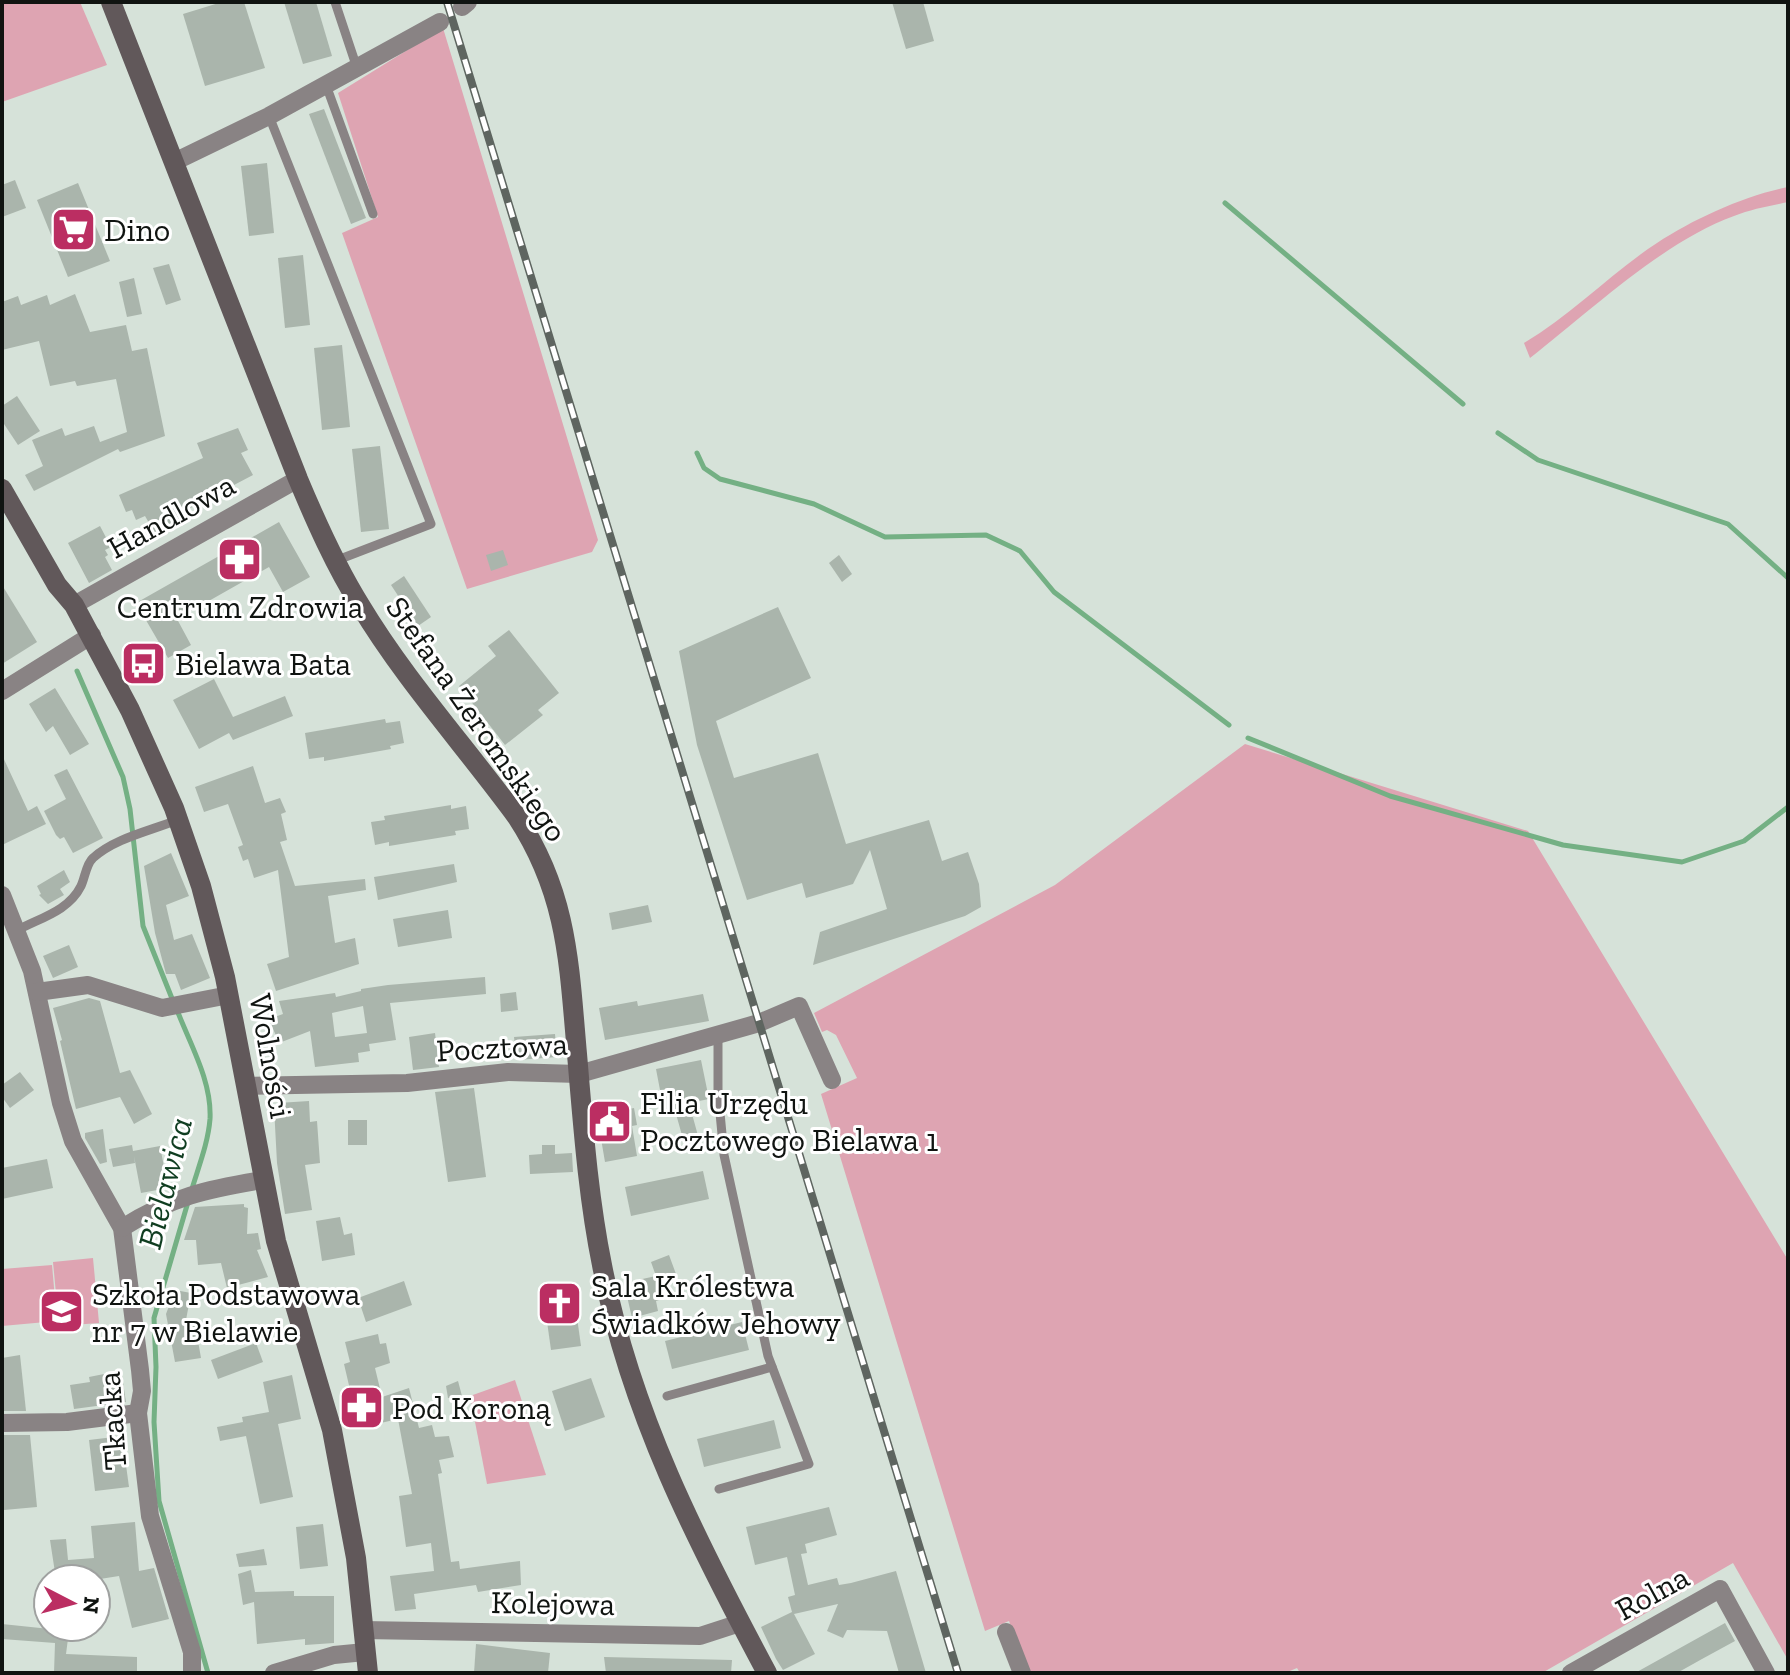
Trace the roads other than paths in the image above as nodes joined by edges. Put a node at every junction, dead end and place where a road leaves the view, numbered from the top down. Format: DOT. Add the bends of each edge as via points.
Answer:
graph roads {
  1 [pos="111,2"];
  2 [pos="335,2"];
  3 [pos="440,22"];
  4 [pos="357,68"];
  5 [pos="326,85"];
  6 [pos="269,116"];
  7 [pos="174,162"];
  8 [pos="373,214"];
  9 [pos="298,479"];
  10 [pos="2,489"];
  11 [pos="335,561"];
  12 [pos="74,605"];
  13 [pos="92,635"];
  14 [pos="2,691"];
  15 [pos="178,820"];
  16 [pos="2,895"];
  17 [pos="16,931"];
  18 [pos="37,992"];
  19 [pos="229,995"];
  20 [pos="718,1034"];
  21 [pos="579,1074"];
  22 [pos="832,1080"];
  23 [pos="246,1086"];
  24 [pos="263,1180"];
  25 [pos="122,1228"];
  26 [pos="772,1367"];
  27 [pos="667,1396"];
  28 [pos="138,1413"];
  29 [pos="2,1423"];
  30 [pos="719,1489"];
  31 [pos="740,1623"];
  32 [pos="363,1630"];
  33 [pos="1006,1632"];
  34 [pos="365,1652"];
  35 [pos="192,1673"];
  36 [pos="274,1673"];
  37 [pos="368,1673"];
  38 [pos="767,1673"];
  39 [pos="1022,1673"];
  40 [pos="1571,1673"];
  41 [pos="1766,1673"];
  1 -- 7 [label="street, Stefana Żeromskiego"];
  2 -- 4 [label="lane"];
  3 -- 4 [label="street"];
  4 -- 5 [label="street"];
  5 -- 6 [label="street"];
  5 -- 8 [label="lane"];
  6 -- 7 [label="street"];
  6 -- 11 [label="lane" via="431,524"];
  7 -- 9 [label="street, Stefana Żeromskiego"];
  9 -- 11 [label="street, Stefana Żeromskiego"];
  9 -- 12 [label="street, Handlowa"];
  10 -- 12 [label="street, Wolności"];
  11 -- 21 [label="street, Stefana Żeromskiego" via="380,636 517,817 541,858 566,940"];
  12 -- 13 [label="street, Wolności"];
  13 -- 14 [label="street"];
  13 -- 15 [label="street, Wolności"];
  15 -- 17 [label="lane" via="124,839 90,859 80,888 66,905"];
  15 -- 19 [label="street, Wolności"];
  16 -- 17 [label="street, Tkacka"];
  17 -- 18 [label="street, Tkacka"];
  18 -- 19 [label="street" via="88,985 162,1008"];
  18 -- 25 [label="street, Tkacka" via="73,1141"];
  19 -- 23 [label="street, Wolności"];
  20 -- 21 [label="street, Pocztowa"];
  20 -- 22 [label="street, Pocztowa" via="799,1006"];
  20 -- 26 [label="lane" via="724,1155"];
  21 -- 23 [label="street, Pocztowa" via="508,1072 407,1083"];
  21 -- 31 [label="street, Stefana Żeromskiego" via="596,1233 620,1343 663,1464"];
  23 -- 24 [label="street, Wolności"];
  24 -- 25 [label="street" via="201,1190"];
  24 -- 32 [label="street, Wolności" via="278,1252 332,1430 356,1558"];
  25 -- 28 [label="street, Tkacka" via="142,1391"];
  26 -- 27 [label="lane"];
  26 -- 30 [label="lane" via="809,1464"];
  28 -- 29 [label="street"];
  28 -- 35 [label="street, Tkacka" via="150,1516 192,1652"];
  31 -- 32 [label="street, Kolejowa" via="700,1636"];
  31 -- 38 [label="street, Stefana Żeromskiego"];
  32 -- 34 [label="street, Wolności"];
  33 -- 39 [label="street"];
  34 -- 36 [label="street" via="334,1655"];
  34 -- 37 [label="street, Wolności"];
  40 -- 41 [label="street, Rolna" via="1720,1589"];
}
